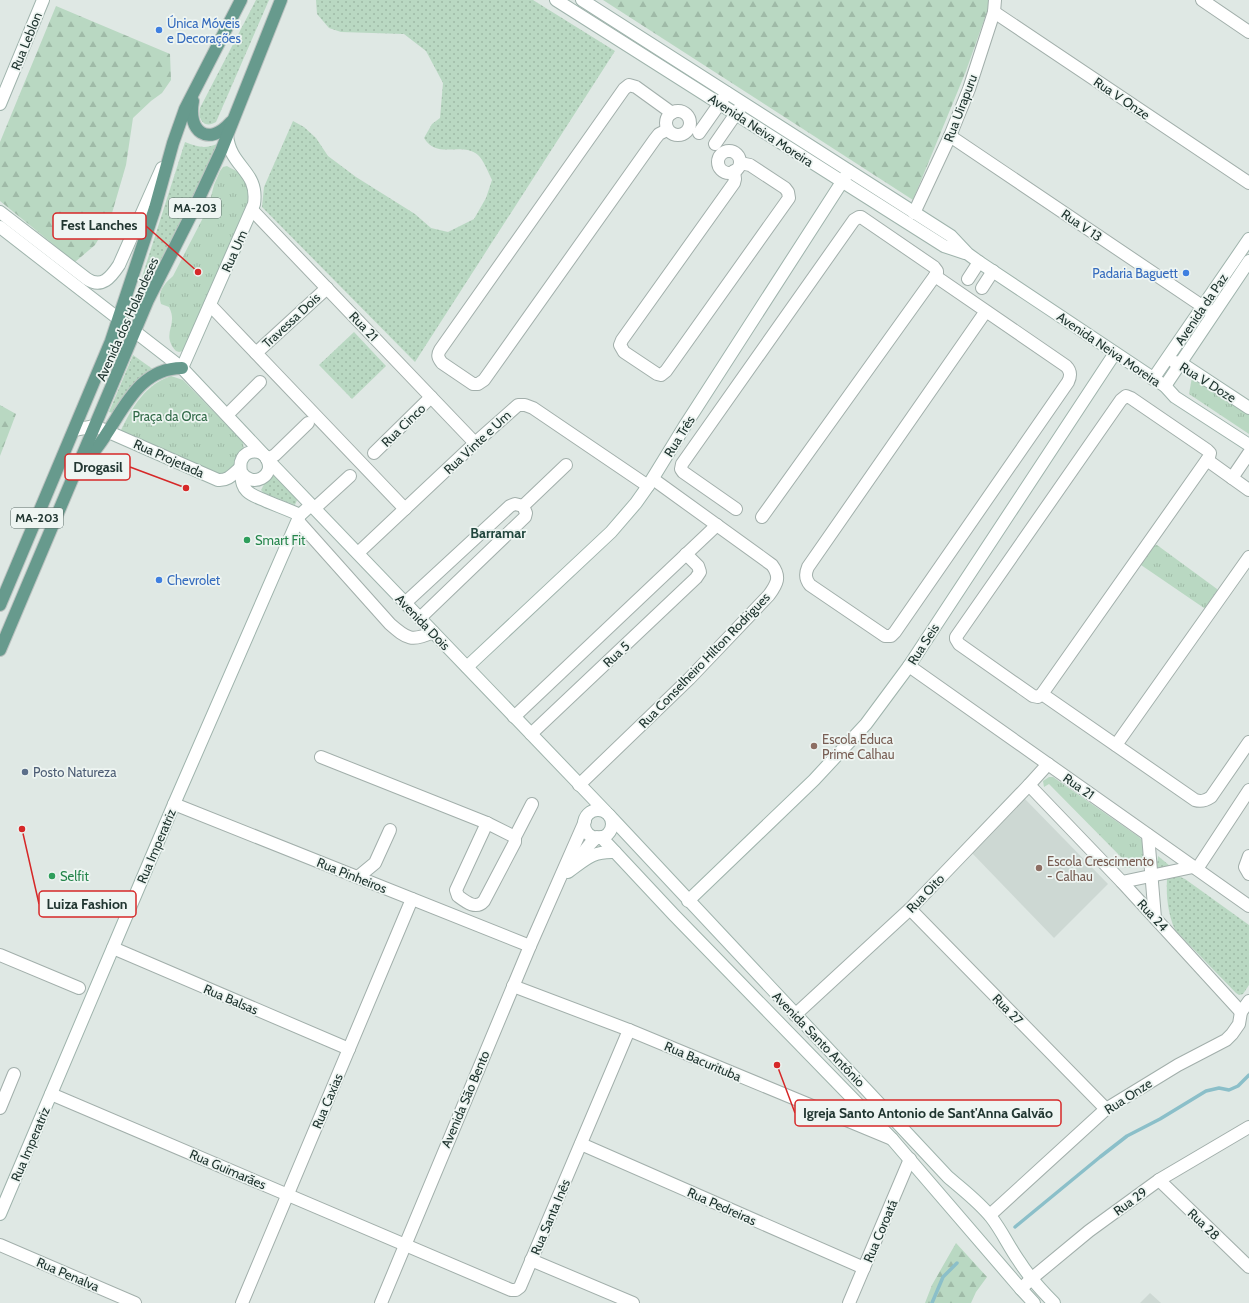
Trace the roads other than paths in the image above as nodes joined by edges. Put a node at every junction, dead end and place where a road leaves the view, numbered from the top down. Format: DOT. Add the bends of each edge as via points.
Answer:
graph roads {
  1 [pos="43,0"];
  2 [pos="241,0"];
  3 [pos="281,0"];
  4 [pos="556,0"];
  5 [pos="582,0"];
  6 [pos="1202,0"];
  7 [pos="995,6"];
  8 [pos="1249,32"];
  9 [pos="197,87"];
  10 [pos="727,93"];
  11 [pos="720,103"];
  12 [pos="743,103"];
  13 [pos="0,104"];
  14 [pos="236,112"];
  15 [pos="672,112"];
  16 [pos="736,114"];
  17 [pos="695,129"];
  18 [pos="667,130"];
  19 [pos="227,135"];
  20 [pos="950,136"];
  21 [pos="173,143"];
  22 [pos="719,148"];
  23 [pos="737,167"];
  24 [pos="849,170"];
  25 [pos="842,182"];
  26 [pos="1249,183"];
  27 [pos="252,210"];
  28 [pos="0,212"];
  29 [pos="914,213"];
  30 [pos="0,227"];
  31 [pos="1249,239"];
  32 [pos="968,254"];
  33 [pos="1244,255"];
  34 [pos="1249,261"];
  35 [pos="979,262"];
  36 [pos="993,271"];
  37 [pos="935,276"];
  38 [pos="968,279"];
  39 [pos="327,288"];
  40 [pos="982,288"];
  41 [pos="148,300"];
  42 [pos="210,306"];
  43 [pos="1203,306"];
  44 [pos="986,311"];
  45 [pos="1213,314"];
  46 [pos="120,319"];
  47 [pos="134,332"];
  48 [pos="256,353"];
  49 [pos="1115,353"];
  50 [pos="1166,361"];
  51 [pos="1180,363"];
  52 [pos="182,368"];
  53 [pos="1154,379"];
  54 [pos="260,382"];
  55 [pos="1165,386"];
  56 [pos="432,397"];
  57 [pos="1249,408"];
  58 [pos="227,415"];
  59 [pos="308,423"];
  60 [pos="95,426"];
  61 [pos="74,430"];
  62 [pos="108,432"];
  63 [pos="248,438"];
  64 [pos="475,443"];
  65 [pos="1249,445"];
  66 [pos="248,453"];
  67 [pos="374,453"];
  68 [pos="1249,453"];
  69 [pos="266,458"];
  70 [pos="1208,460"];
  71 [pos="566,465"];
  72 [pos="241,470"];
  73 [pos="350,476"];
  74 [pos="1232,478"];
  75 [pos="72,481"];
  76 [pos="651,482"];
  77 [pos="1248,487"];
  78 [pos="523,506"];
  79 [pos="313,507"];
  80 [pos="405,508"];
  81 [pos="736,509"];
  82 [pos="762,517"];
  83 [pos="299,518"];
  84 [pos="717,525"];
  85 [pos="358,553"];
  86 [pos="686,554"];
  87 [pos="1249,557"];
  88 [pos="405,603"];
  89 [pos="0,605"];
  90 [pos="420,618"];
  91 [pos="433,632"];
  92 [pos="0,650"];
  93 [pos="909,666"];
  94 [pos="467,667"];
  95 [pos="1042,694"];
  96 [pos="514,717"];
  97 [pos="531,734"];
  98 [pos="1249,742"];
  99 [pos="1116,745"];
  100 [pos="321,757"];
  101 [pos="1048,764"];
  102 [pos="579,785"];
  103 [pos="1029,785"];
  104 [pos="1249,790"];
  105 [pos="174,804"];
  106 [pos="532,804"];
  107 [pos="608,814"];
  108 [pos="585,819"];
  109 [pos="487,823"];
  110 [pos="390,830"];
  111 [pos="1148,835"];
  112 [pos="515,837"];
  113 [pos="599,837"];
  114 [pos="615,852"];
  115 [pos="1249,856"];
  116 [pos="1195,868"];
  117 [pos="568,872"];
  118 [pos="1249,874"];
  119 [pos="1152,875"];
  120 [pos="358,878"];
  121 [pos="1122,882"];
  122 [pos="551,897"];
  123 [pos="412,899"];
  124 [pos="688,901"];
  125 [pos="468,903"];
  126 [pos="1249,906"];
  127 [pos="910,908"];
  128 [pos="1155,918"];
  129 [pos="462,919"];
  130 [pos="530,946"];
  131 [pos="113,948"];
  132 [pos="0,955"];
  133 [pos="513,986"];
  134 [pos="79,988"];
  135 [pos="1249,1001"];
  136 [pos="1241,1012"];
  137 [pos="795,1015"];
  138 [pos="629,1030"];
  139 [pos="349,1049"];
  140 [pos="14,1074"];
  141 [pos="51,1094"];
  142 [pos="0,1108"];
  143 [pos="1106,1109"];
  144 [pos="1249,1127"];
  145 [pos="892,1140"];
  146 [pos="581,1144"];
  147 [pos="910,1159"];
  148 [pos="1159,1180"];
  149 [pos="4,1191"];
  150 [pos="288,1195"];
  151 [pos="0,1214"];
  152 [pos="990,1215"];
  153 [pos="0,1245"];
  154 [pos="405,1245"];
  155 [pos="532,1260"];
  156 [pos="1249,1267"];
  157 [pos="864,1268"];
  158 [pos="1031,1279"];
  159 [pos="1021,1289"];
  160 [pos="135,1303"];
  161 [pos="242,1303"];
  162 [pos="381,1303"];
  163 [pos="633,1303"];
  164 [pos="850,1303"];
  165 [pos="1034,1303"];
  166 [pos="1054,1303"];
  1 -- 13 [label="street, Rua Leblon"];
  2 -- 9 [label="main road, Avenida dos Holandeses / MA-203"];
  3 -- 14 [label="main road, Avenida dos Holandeses / MA-203"];
  4 -- 11 [label="street, Avenida Neiva Moreira"];
  5 -- 10 [label="street, Avenida Neiva Moreira"];
  6 -- 8 [label="street"];
  7 -- 20 [label="street, Rua Uirapuru" via="969,89"];
  7 -- 26 [label="street, Rua V Onze"];
  9 -- 14 [label="main road" via="192,113 194,124 200,131 208,135 217,134 227,126"];
  9 -- 21 [label="main road, Avenida dos Holandeses / MA-203" via="185,109"];
  10 -- 11 [label="street"];
  10 -- 12 [label="street, Avenida Neiva Moreira"];
  11 -- 16 [label="street, Avenida Neiva Moreira"];
  11 -- 17 [label="street"];
  12 -- 16 [label="street"];
  12 -- 24 [label="street, Avenida Neiva Moreira"];
  14 -- 19 [label="main road, Avenida dos Holandeses / MA-203"];
  15 -- 17 [label="street" via="679,111 686,115"];
  15 -- 18 [label="street" via="666,118"];
  15 -- 18 [label="street" via="636,87 629,85 624,88 440,350 438,356 442,363 473,384 484,380 655,139"];
  16 -- 22 [label="street"];
  16 -- 25 [label="street, Avenida Neiva Moreira"];
  17 -- 18 [label="street" via="678,136"];
  17 -- 22 [label="street"];
  19 -- 27 [label="street, Rua Um" via="231,152 254,184"];
  19 -- 41 [label="main road, Avenida dos Holandeses / MA-203" via="200,198"];
  20 -- 29 [label="street, Rua Uirapuru"];
  20 -- 43 [label="street, Rua V 13"];
  21 -- 28 [label="street" via="119,265 107,280 92,282 87,279"];
  21 -- 46 [label="main road, Avenida dos Holandeses / MA-203"];
  22 -- 23 [label="street" via="736,153 740,159"];
  22 -- 23 [label="street" via="719,166 730,172"];
  23 -- 23 [label="street" via="734,183 622,340 621,347 624,352 657,374 661,375 666,371 789,198 785,188 750,165"];
  24 -- 25 [label="street, Rua Três"];
  24 -- 29 [label="street, Avenida Neiva Moreira"];
  25 -- 32 [label="street, Avenida Neiva Moreira" via="944,246"];
  25 -- 76 [label="street, Rua Três"];
  27 -- 39 [label="street, Rua 21"];
  27 -- 42 [label="street, Rua Um"];
  29 -- 32 [label="street, Avenida Neiva Moreira" via="951,236"];
  30 -- 46 [label="street, Avenida Dois"];
  31 -- 33 [label="street, Avenida da Paz"];
  32 -- 35 [label="street, Avenida Neiva Moreira"];
  33 -- 43 [label="street, Avenida da Paz"];
  34 -- 45 [label="street, Avenida da Paz"];
  35 -- 36 [label="street, Avenida Neiva Moreira"];
  35 -- 38 [label="street"];
  36 -- 40 [label="street"];
  36 -- 49 [label="street, Avenida Neiva Moreira"];
  37 -- 44 [label="street"];
  37 -- 81 [label="street" via="937,271 934,267 862,218 854,220 682,464 683,472"];
  37 -- 82 [label="street"];
  39 -- 48 [label="street, Travessa Dois"];
  39 -- 56 [label="street, Rua 21"];
  41 -- 46 [label="main road" via="132,315"];
  41 -- 47 [label="main road, Avenida dos Holandeses / MA-203"];
  42 -- 48 [label="street"];
  42 -- 52 [label="street, Rua Um"];
  43 -- 45 [label="street, Rua V 13"];
  43 -- 50 [label="street, Avenida da Paz"];
  44 -- 44 [label="street" via="808,567 806,574 810,585 885,636 895,632 1070,378 1066,366"];
  45 -- 51 [label="street, Avenida da Paz"];
  46 -- 47 [label="street, Avenida Dois"];
  46 -- 61 [label="main road, Avenida dos Holandeses / MA-203"];
  47 -- 52 [label="street, Avenida Dois"];
  47 -- 60 [label="main road, Avenida dos Holandeses / MA-203"];
  48 -- 80 [label="street"];
  49 -- 53 [label="street, Avenida Neiva Moreira"];
  49 -- 93 [label="street, Rua Seis"];
  50 -- 51 [label="street, Rua V Doze"];
  50 -- 53 [label="street, Avenida da Paz"];
  51 -- 55 [label="street, Avenida da Paz"];
  51 -- 57 [label="street, Rua V Doze"];
  52 -- 58 [label="street, Avenida Dois"];
  52 -- 62 [label="main road" via="165,370 140,386 124,405"];
  53 -- 55 [label="street, Avenida Neiva Moreira"];
  54 -- 58 [label="street"];
  55 -- 65 [label="street, Avenida Neiva Moreira" via="1175,397"];
  56 -- 64 [label="street, Rua 21"];
  56 -- 67 [label="street, Rua Cinco"];
  58 -- 63 [label="street, Avenida Dois"];
  59 -- 69 [label="street" via="275,455"];
  60 -- 61 [label="street"];
  60 -- 62 [label="street, Rua Projetada"];
  60 -- 75 [label="main road, Avenida dos Holandeses / MA-203"];
  61 -- 89 [label="main road, Avenida dos Holandeses / MA-203"];
  62 -- 72 [label="street, Rua Projetada" via="218,480 228,479"];
  62 -- 75 [label="main road"];
  63 -- 66 [label="street"];
  63 -- 69 [label="street, Avenida Dois"];
  64 -- 76 [label="street, Rua Vinte e Um" via="510,411 518,405 525,405"];
  64 -- 80 [label="street, Rua Vinte e Um"];
  66 -- 69 [label="street" via="259,452"];
  66 -- 72 [label="street" via="242,459"];
  68 -- 74 [label="street"];
  69 -- 72 [label="street" via="269,463 267,472 261,479 247,479"];
  69 -- 79 [label="street, Avenida Dois"];
  70 -- 74 [label="street"];
  70 -- 95 [label="street"];
  70 -- 95 [label="street" via="1210,453 1207,450 1131,398 1122,398 1116,406 956,637 959,644 1032,696"];
  71 -- 78 [label="street"];
  72 -- 83 [label="street" via="243,486 250,493"];
  73 -- 79 [label="street"];
  74 -- 77 [label="street"];
  75 -- 92 [label="main road, Avenida dos Holandeses / MA-203"];
  76 -- 84 [label="street, Rua Conselheiro Hilton Rodrigues"];
  76 -- 94 [label="street, Rua Três" via="611,532"];
  78 -- 88 [label="street" via="510,506"];
  78 -- 90 [label="street" via="525,517"];
  79 -- 83 [label="street, Rua Imperatriz"];
  79 -- 85 [label="street, Avenida Dois"];
  80 -- 85 [label="street, Rua Vinte e Um"];
  83 -- 91 [label="street" via="390,624 412,638"];
  83 -- 105 [label="street, Rua Imperatriz"];
  84 -- 86 [label="street"];
  84 -- 102 [label="street, Rua Conselheiro Hilton Rodrigues" via="772,565 777,575 775,586 766,599 690,679"];
  85 -- 88 [label="street, Avenida Dois"];
  86 -- 96 [label="street"];
  86 -- 97 [label="street, Rua 5" via="698,566 700,572 696,578"];
  87 -- 99 [label="street"];
  88 -- 90 [label="street, Avenida Dois"];
  90 -- 91 [label="street, Avenida Dois"];
  91 -- 94 [label="street, Avenida Dois"];
  93 -- 101 [label="street, Rua 21"];
  93 -- 124 [label="street, Rua Seis" via="866,724 835,758"];
  94 -- 96 [label="street, Avenida Dois"];
  95 -- 99 [label="street"];
  96 -- 97 [label="street, Avenida Dois"];
  97 -- 102 [label="street, Avenida Dois"];
  98 -- 99 [label="street" via="1211,797 1199,801"];
  100 -- 109 [label="street"];
  101 -- 103 [label="street, Rua Oito"];
  101 -- 111 [label="street, Rua 21"];
  102 -- 107 [label="street, Avenida Dois"];
  102 -- 108 [label="street, Avenida Dois" via="585,800"];
  103 -- 121 [label="street, Rua 24"];
  103 -- 127 [label="street, Rua Oito"];
  104 -- 116 [label="street"];
  105 -- 120 [label="street, Rua Pinheiros"];
  105 -- 131 [label="street, Rua Imperatriz"];
  106 -- 112 [label="street"];
  107 -- 108 [label="street" via="598,810 589,813"];
  107 -- 113 [label="street" via="611,828"];
  107 -- 124 [label="street, Avenida Santo Antônio"];
  108 -- 113 [label="street" via="584,826 588,834"];
  108 -- 122 [label="street, Avenida São Bento"];
  109 -- 112 [label="street"];
  109 -- 125 [label="street" via="456,890 458,896"];
  110 -- 120 [label="street" via="375,863"];
  111 -- 116 [label="street, Rua 21"];
  111 -- 119 [label="street"];
  112 -- 125 [label="street" via="515,842 484,901 476,906"];
  113 -- 114 [label="street, Avenida Santo Antônio"];
  113 -- 117 [label="street, Avenida São Bento" via="590,844"];
  114 -- 117 [label="street" via="594,854"];
  114 -- 145 [label="street, Avenida Santo Antônio"];
  115 -- 118 [label="street" via="1245,867"];
  116 -- 119 [label="street"];
  116 -- 126 [label="street, Rua 21"];
  117 -- 122 [label="street, Avenida São Bento"];
  119 -- 121 [label="street"];
  119 -- 128 [label="street"];
  120 -- 123 [label="street, Rua Pinheiros"];
  121 -- 128 [label="street, Rua 24"];
  122 -- 130 [label="street, Avenida São Bento"];
  123 -- 129 [label="street, Rua Pinheiros"];
  123 -- 139 [label="street, Rua Caxias"];
  124 -- 137 [label="street, Avenida Santo Antônio"];
  125 -- 129 [label="street"];
  127 -- 137 [label="street, Rua Oito"];
  127 -- 143 [label="street, Rua 27"];
  128 -- 136 [label="street, Rua 24"];
  129 -- 130 [label="street, Rua Pinheiros"];
  130 -- 133 [label="street, Avenida São Bento"];
  131 -- 139 [label="street, Rua Balsas"];
  131 -- 141 [label="street, Rua Imperatriz"];
  132 -- 134 [label="street"];
  133 -- 138 [label="street, Rua Bacurituba"];
  133 -- 154 [label="street, Avenida São Bento"];
  135 -- 136 [label="street, Rua Onze"];
  136 -- 143 [label="street, Rua Onze" via="1239,1024 1226,1040 1178,1065"];
  137 -- 152 [label="street, Avenida Santo Antônio" via="948,1177"];
  138 -- 145 [label="street, Rua Bacurituba"];
  138 -- 146 [label="street, Rua Santa Inês"];
  139 -- 150 [label="street, Rua Caxias"];
  140 -- 142 [label="street"];
  141 -- 149 [label="street, Rua Imperatriz"];
  141 -- 150 [label="street, Rua Guimarães"];
  143 -- 152 [label="street, Rua Onze"];
  144 -- 148 [label="street, Rua 29"];
  145 -- 147 [label="street, Avenida Santo Antônio"];
  146 -- 155 [label="street, Rua Santa Inês"];
  146 -- 157 [label="street, Rua Pedreiras"];
  147 -- 157 [label="street, Rua Coroatá"];
  147 -- 159 [label="street, Avenida Santo Antônio"];
  148 -- 156 [label="street, Rua 28"];
  148 -- 158 [label="street, Rua 29" via="1089,1231"];
  149 -- 151 [label="street, Rua Imperatriz"];
  150 -- 154 [label="street, Rua Guimarães"];
  150 -- 161 [label="street, Rua Caxias"];
  152 -- 158 [label="street, Avenida Santo Antônio"];
  153 -- 160 [label="street, Rua Penalva"];
  154 -- 155 [label="street, Rua Santa Inês" via="511,1290 520,1287"];
  154 -- 162 [label="street, Avenida São Bento"];
  155 -- 163 [label="street"];
  157 -- 164 [label="street, Rua Coroatá"];
  158 -- 159 [label="street, Rua 29"];
  158 -- 166 [label="street, Avenida Santo Antônio"];
  159 -- 165 [label="street, Avenida Santo Antônio"];
}
